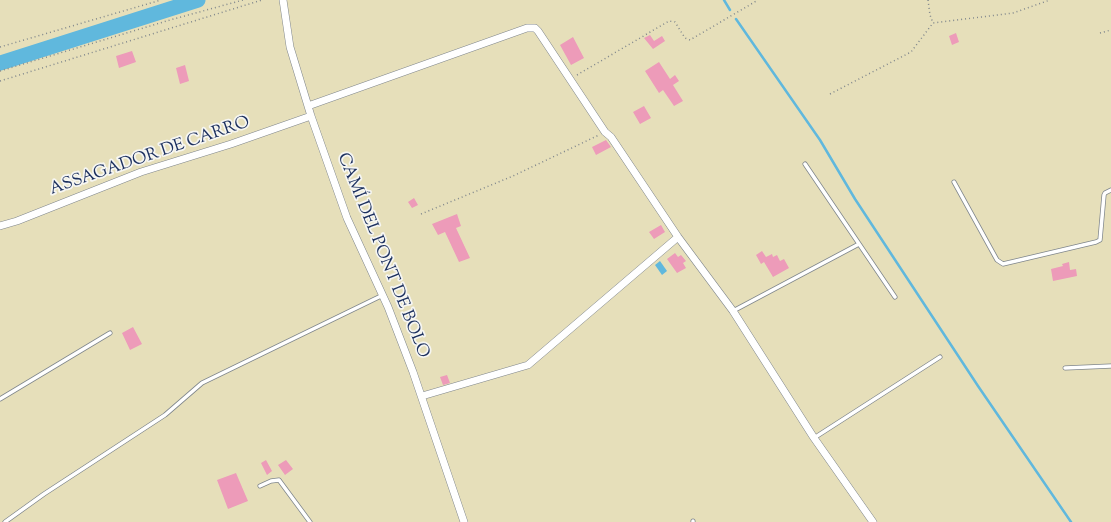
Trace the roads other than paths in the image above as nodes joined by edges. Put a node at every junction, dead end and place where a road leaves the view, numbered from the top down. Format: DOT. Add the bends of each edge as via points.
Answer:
graph roads {
  1 [pos="283,0"];
  2 [pos="308,106"];
  3 [pos="311,116"];
  4 [pos="805,164"];
  5 [pos="954,182"];
  6 [pos="1111,190"];
  7 [pos="0,226"];
  8 [pos="678,237"];
  9 [pos="859,244"];
  10 [pos="382,295"];
  11 [pos="895,297"];
  12 [pos="733,311"];
  13 [pos="110,333"];
  14 [pos="940,357"];
  15 [pos="1111,366"];
  16 [pos="1065,368"];
  17 [pos="422,396"];
  18 [pos="0,399"];
  19 [pos="814,438"];
  20 [pos="260,486"];
  21 [pos="5,522"];
  22 [pos="310,522"];
  23 [pos="464,522"];
  24 [pos="873,522"];
  1 -- 2 [label="street, CAMÍ DEL PONT DE BOLO" via="290,47"];
  2 -- 3 [label="street, CAMÍ DEL PONT DE BOLO"];
  2 -- 8 [label="street" via="532,27 538,31"];
  3 -- 7 [label="street, ASSAGADOR DE CARRO" via="141,172"];
  3 -- 10 [label="street, CAMÍ DEL PONT DE BOLO" via="347,218"];
  4 -- 9 [label="lane"];
  5 -- 6 [label="lane" via="997,260 1003,264 1100,240 1104,195"];
  8 -- 12 [label="street"];
  8 -- 17 [label="street" via="528,365"];
  9 -- 11 [label="lane"];
  9 -- 12 [label="lane"];
  10 -- 17 [label="street, CAMÍ DEL PONT DE BOLO"];
  10 -- 21 [label="lane" via="202,383 165,415"];
  12 -- 19 [label="street"];
  13 -- 18 [label="lane"];
  14 -- 19 [label="lane"];
  15 -- 16 [label="lane"];
  17 -- 23 [label="street, CAMÍ DEL PONT DE BOLO"];
  19 -- 24 [label="street"];
  20 -- 22 [label="lane" via="279,480"];
}
